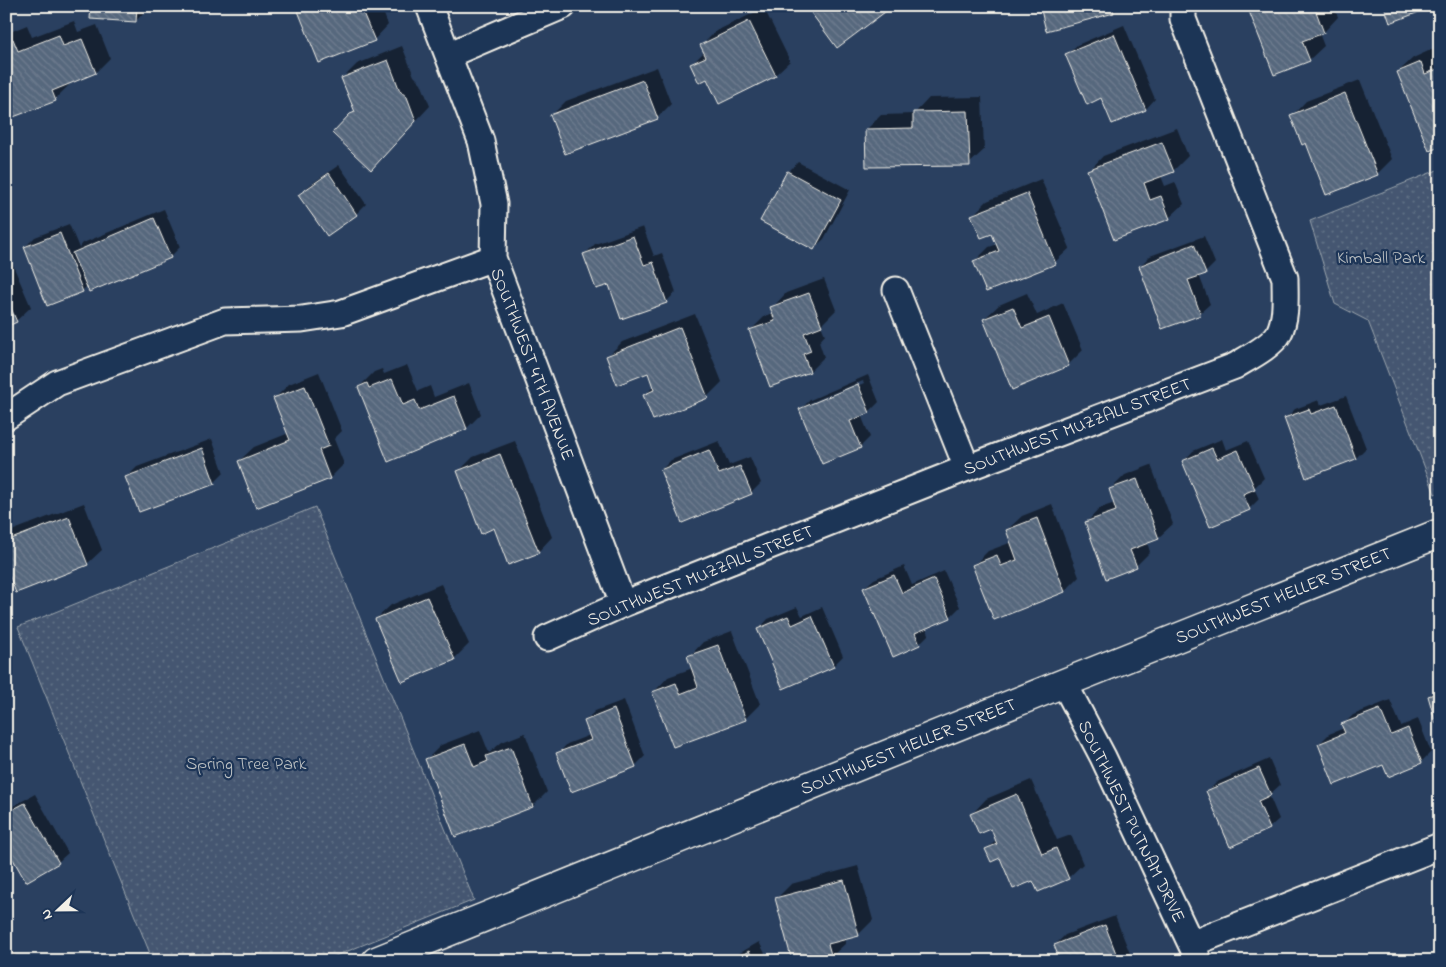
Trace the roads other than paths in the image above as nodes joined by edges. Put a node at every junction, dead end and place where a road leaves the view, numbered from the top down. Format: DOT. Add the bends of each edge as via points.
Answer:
graph roads {
  1 [pos="428,6"];
  2 [pos="562,6"];
  3 [pos="1183,6"];
  4 [pos="448,54"];
  5 [pos="493,258"];
  6 [pos="896,290"];
  7 [pos="6,417"];
  8 [pos="967,468"];
  9 [pos="1440,533"];
  10 [pos="623,604"];
  11 [pos="546,638"];
  12 [pos="1064,682"];
  13 [pos="1440,846"];
  14 [pos="1195,952"];
  15 [pos="411,954"];
  16 [pos="376,961"];
  1 -- 4 [label="street, SOUTHWEST 4TH AVENUE"];
  2 -- 4 [label="street"];
  3 -- 8 [label="street, SOUTHWEST MUZZALL STREET" via="1184,19 1286,278 1279,334 1235,366"];
  4 -- 5 [label="street, SOUTHWEST 4TH AVENUE" via="482,141 494,204"];
  5 -- 7 [label="street" via="341,313 302,319 225,321 57,383"];
  5 -- 10 [label="street, SOUTHWEST 4TH AVENUE"];
  6 -- 8 [label="street"];
  8 -- 10 [label="street, SOUTHWEST MUZZALL STREET"];
  9 -- 12 [label="street, SOUTHWEST HELLER STREET"];
  10 -- 11 [label="street, SOUTHWEST MUZZALL STREET"];
  12 -- 14 [label="street, SOUTHWEST PUTNAM DRIVE"];
  12 -- 15 [label="street, SOUTHWEST HELLER STREET"];
  13 -- 14 [label="street"];
  15 -- 16 [label="street, SOUTHWEST HELLER STREET"];
}
